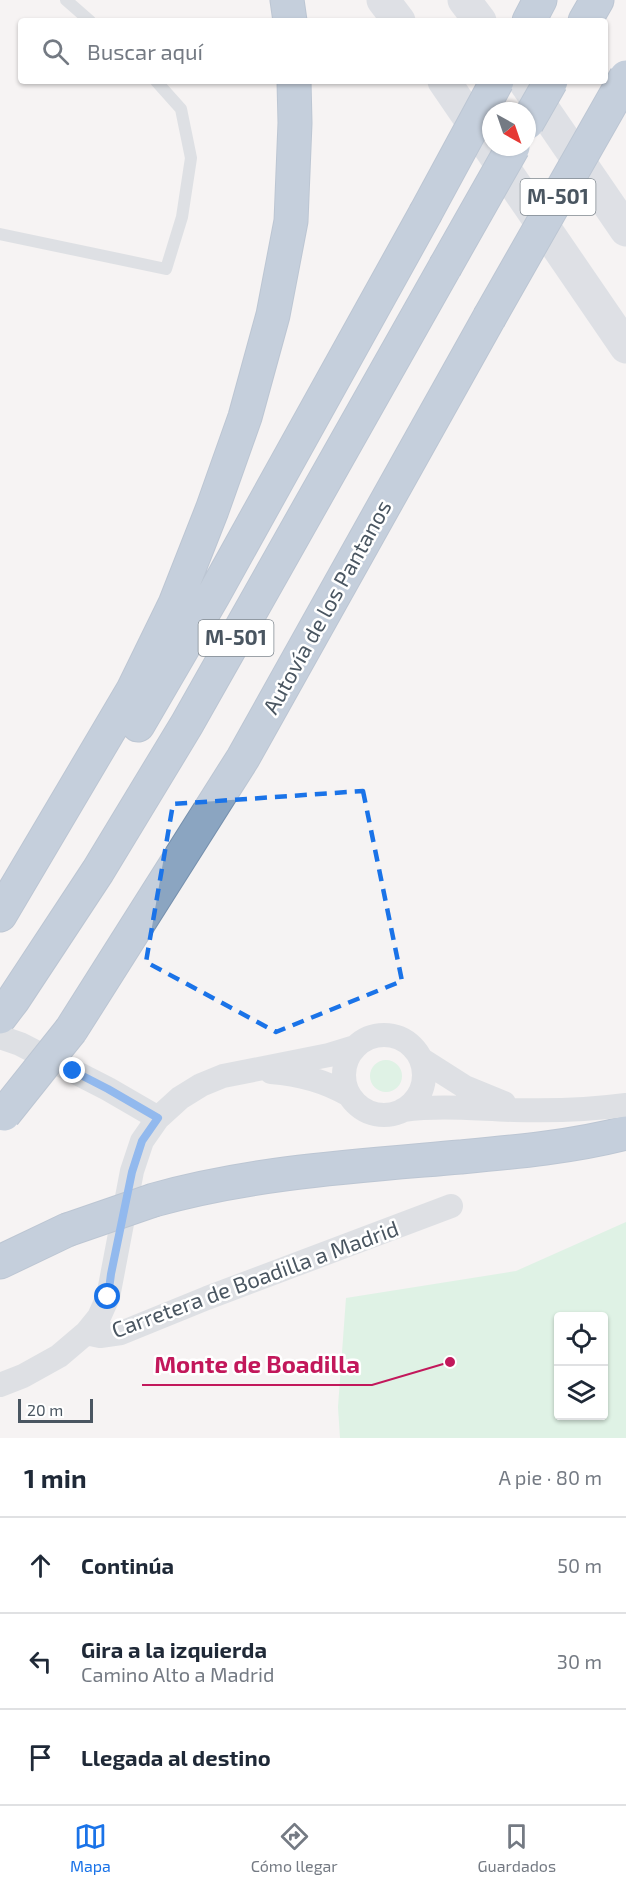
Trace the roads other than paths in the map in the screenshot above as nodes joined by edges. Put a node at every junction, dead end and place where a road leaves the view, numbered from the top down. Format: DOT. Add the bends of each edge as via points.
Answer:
graph roads {
  1 [pos="66,0"];
  2 [pos="287,0"];
  3 [pos="383,0"];
  4 [pos="464,0"];
  5 [pos="540,0"];
  6 [pos="87,18"];
  7 [pos="290,18"];
  8 [pos="397,18"];
  9 [pos="478,18"];
  10 [pos="531,18"];
  11 [pos="626,77"];
  12 [pos="159,84"];
  13 [pos="294,84"];
  14 [pos="446,84"];
  15 [pos="495,84"];
  16 [pos="526,84"];
  17 [pos="549,84"];
  18 [pos="536,107"];
  19 [pos="508,156"];
  20 [pos="626,230"];
  21 [pos="0,234"];
  22 [pos="626,347"];
  23 [pos="0,915"];
  24 [pos="0,932"];
  25 [pos="6,1009"];
  26 [pos="0,1037"];
  27 [pos="355,1047"];
  28 [pos="421,1059"];
  29 [pos="244,1072"];
  30 [pos="349,1095"];
  31 [pos="626,1105"];
  32 [pos="403,1110"];
  33 [pos="530,1110"];
  34 [pos="2,1116"];
  35 [pos="158,1118"];
  36 [pos="626,1133"];
  37 [pos="451,1206"];
  38 [pos="0,1262"];
  39 [pos="86,1333"];
  40 [pos="0,1385"];
  1 -- 6 [label="lane"];
  2 -- 7 [label="highway"];
  3 -- 8 [label="street"];
  4 -- 9 [label="street"];
  5 -- 10 [label="highway"];
  11 -- 34 [label="highway, Autovía de los Pantanos / M-501, bridge" via="243,758 71,1030"];
  12 -- 21 [label="lane" via="181,109 191,158 182,217 166,269"];
  13 -- 23 [label="highway" via="291,221 273,315 246,417 175,604 133,690"];
  14 -- 22 [label="street"];
  15 -- 24 [label="highway, bridge" via="213,596 117,760 34,890"];
  16 -- 20 [label="street"];
  17 -- 18 [label="highway, bridge"];
  19 -- 25 [label="highway, M-501, bridge" via="187,724 98,871"];
  26 -- 35 [label="street"];
  27 -- 28 [label="street" via="365,1039 391,1035 414,1048"];
  27 -- 29 [label="street"];
  27 -- 30 [label="street" via="345,1064"];
  28 -- 32 [label="street" via="423,1082 412,1103"];
  28 -- 33 [label="street" via="465,1087"];
  29 -- 30 [label="street" via="290,1074"];
  29 -- 35 [label="street" via="201,1085"];
  30 -- 32 [label="street" via="373,1113"];
  31 -- 33 [label="street"];
  32 -- 33 [label="street"];
  35 -- 39 [label="street" via="142,1141 132,1172 108,1297"];
  36 -- 38 [label="highway, bridge" via="504,1153 337,1168 193,1189 67,1230"];
  37 -- 39 [label="street, Carretera de Boadilla a Madrid" via="121,1333"];
  39 -- 40 [label="street, Carretera de Boadilla a Madrid" via="59,1356"];
}
